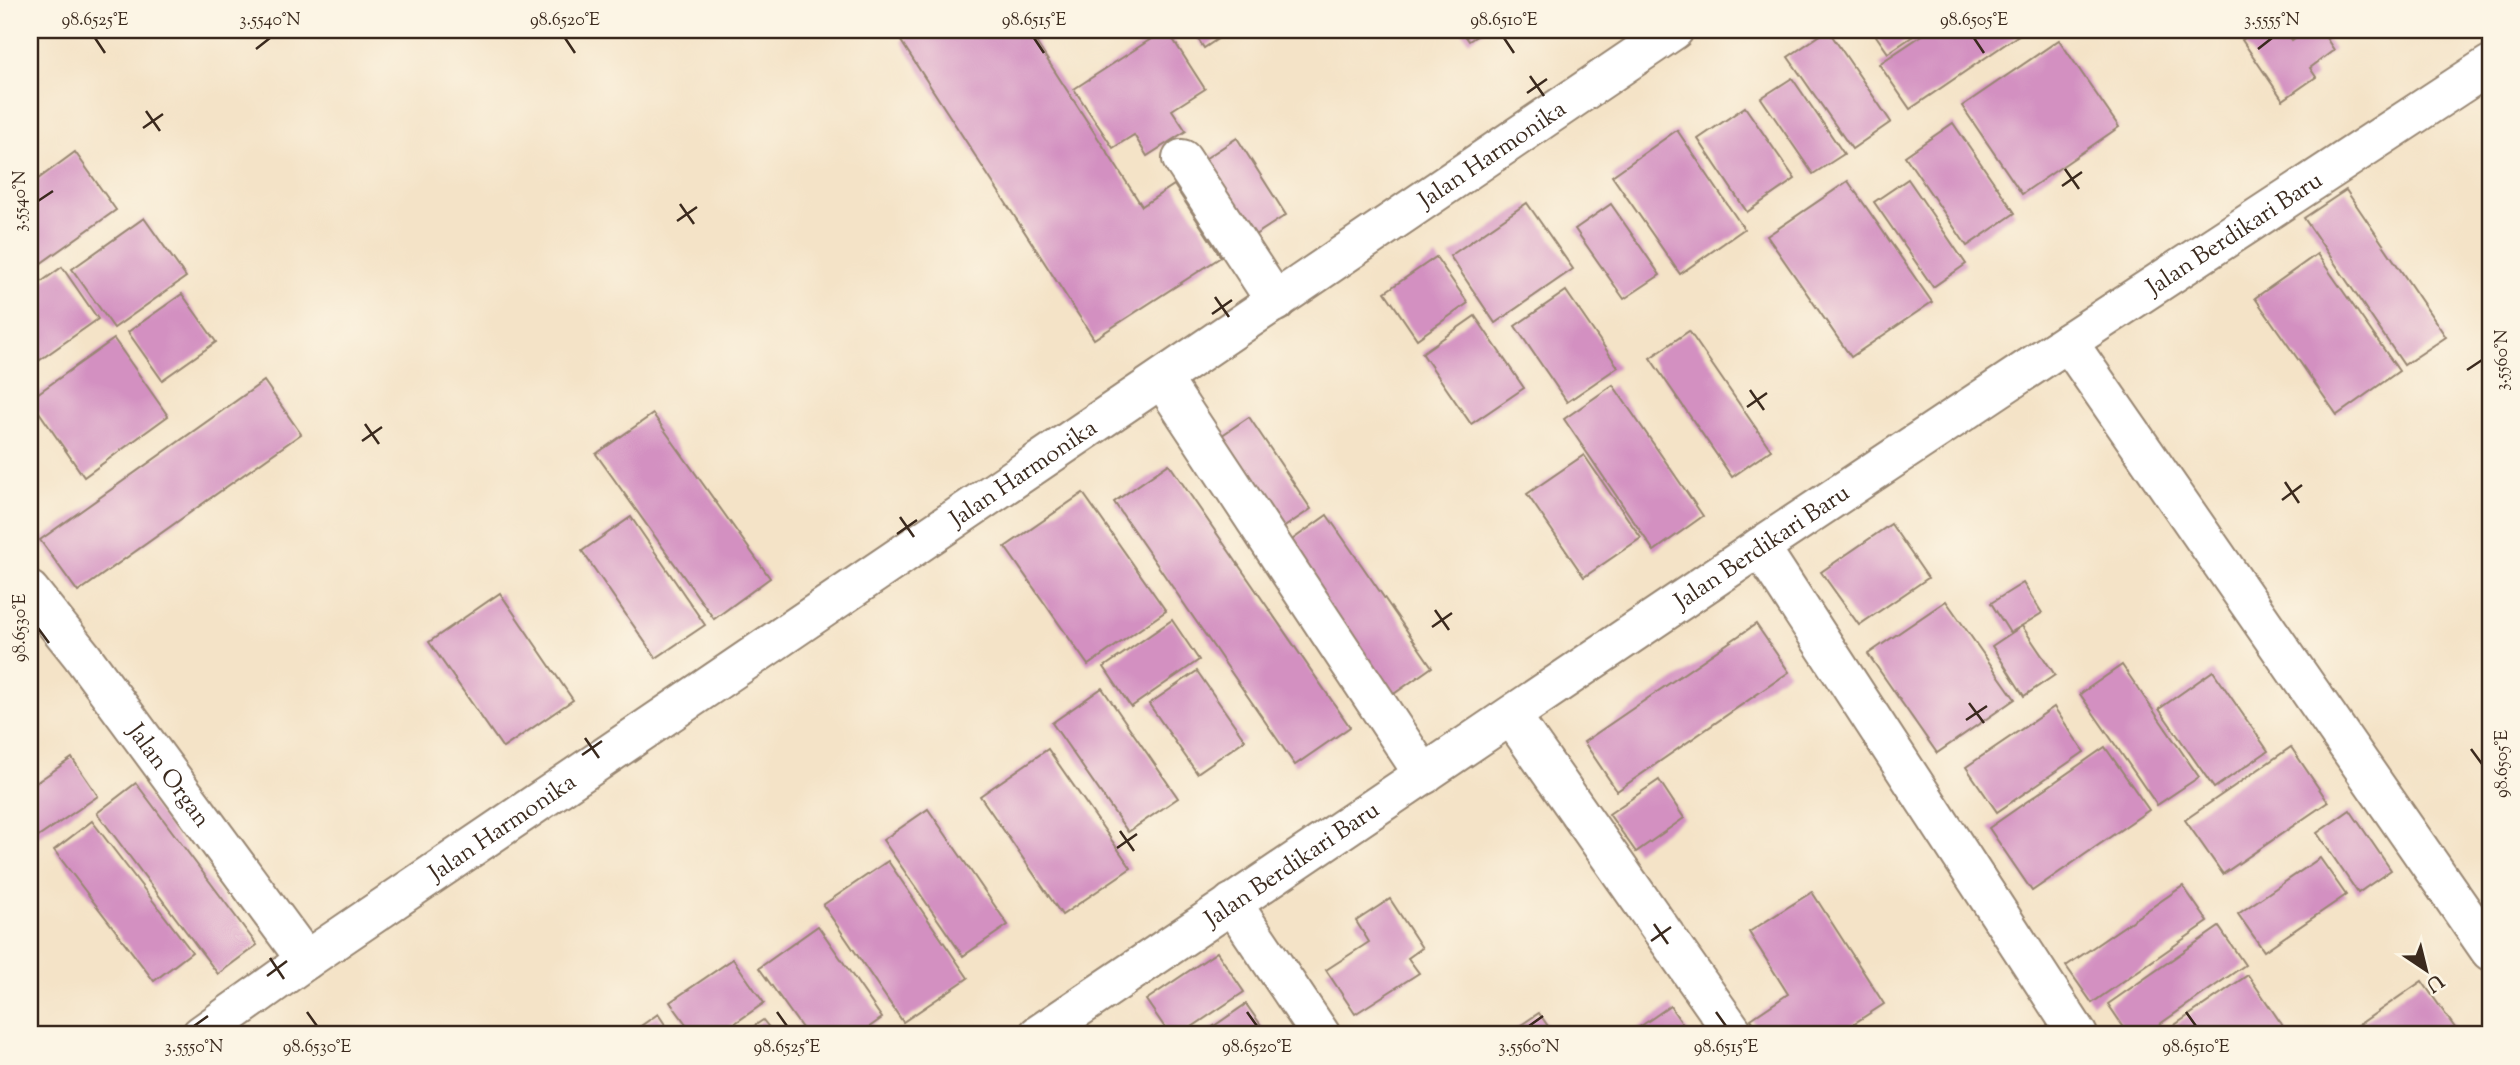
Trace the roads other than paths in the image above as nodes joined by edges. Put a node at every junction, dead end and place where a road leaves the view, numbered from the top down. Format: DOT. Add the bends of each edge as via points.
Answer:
graph roads {
  1 [pos="1674,30"];
  2 [pos="2489,68"];
  3 [pos="1182,159"];
  4 [pos="1276,302"];
  5 [pos="2068,342"];
  6 [pos="1162,379"];
  7 [pos="1760,547"];
  8 [pos="30,591"];
  9 [pos="1511,717"];
  10 [pos="1424,775"];
  11 [pos="1232,903"];
  12 [pos="2490,951"];
  13 [pos="306,960"];
  14 [pos="201,1035"];
  15 [pos="1038,1035"];
  16 [pos="1321,1035"];
  17 [pos="1735,1035"];
  18 [pos="2078,1035"];
  1 -- 4 [label="street, Jalan Harmonika"];
  2 -- 5 [label="street, Jalan Berdikari Baru"];
  3 -- 4 [label="street"];
  4 -- 6 [label="street, Jalan Harmonika"];
  5 -- 7 [label="street, Jalan Berdikari Baru"];
  5 -- 12 [label="street"];
  6 -- 10 [label="street"];
  6 -- 13 [label="street, Jalan Harmonika"];
  7 -- 9 [label="street, Jalan Berdikari Baru"];
  7 -- 18 [label="street"];
  8 -- 13 [label="street, Jalan Organ"];
  9 -- 10 [label="street, Jalan Berdikari Baru"];
  9 -- 17 [label="street"];
  10 -- 11 [label="street, Jalan Berdikari Baru"];
  11 -- 15 [label="street, Jalan Berdikari Baru"];
  11 -- 16 [label="street"];
  13 -- 14 [label="street, Jalan Harmonika"];
}
